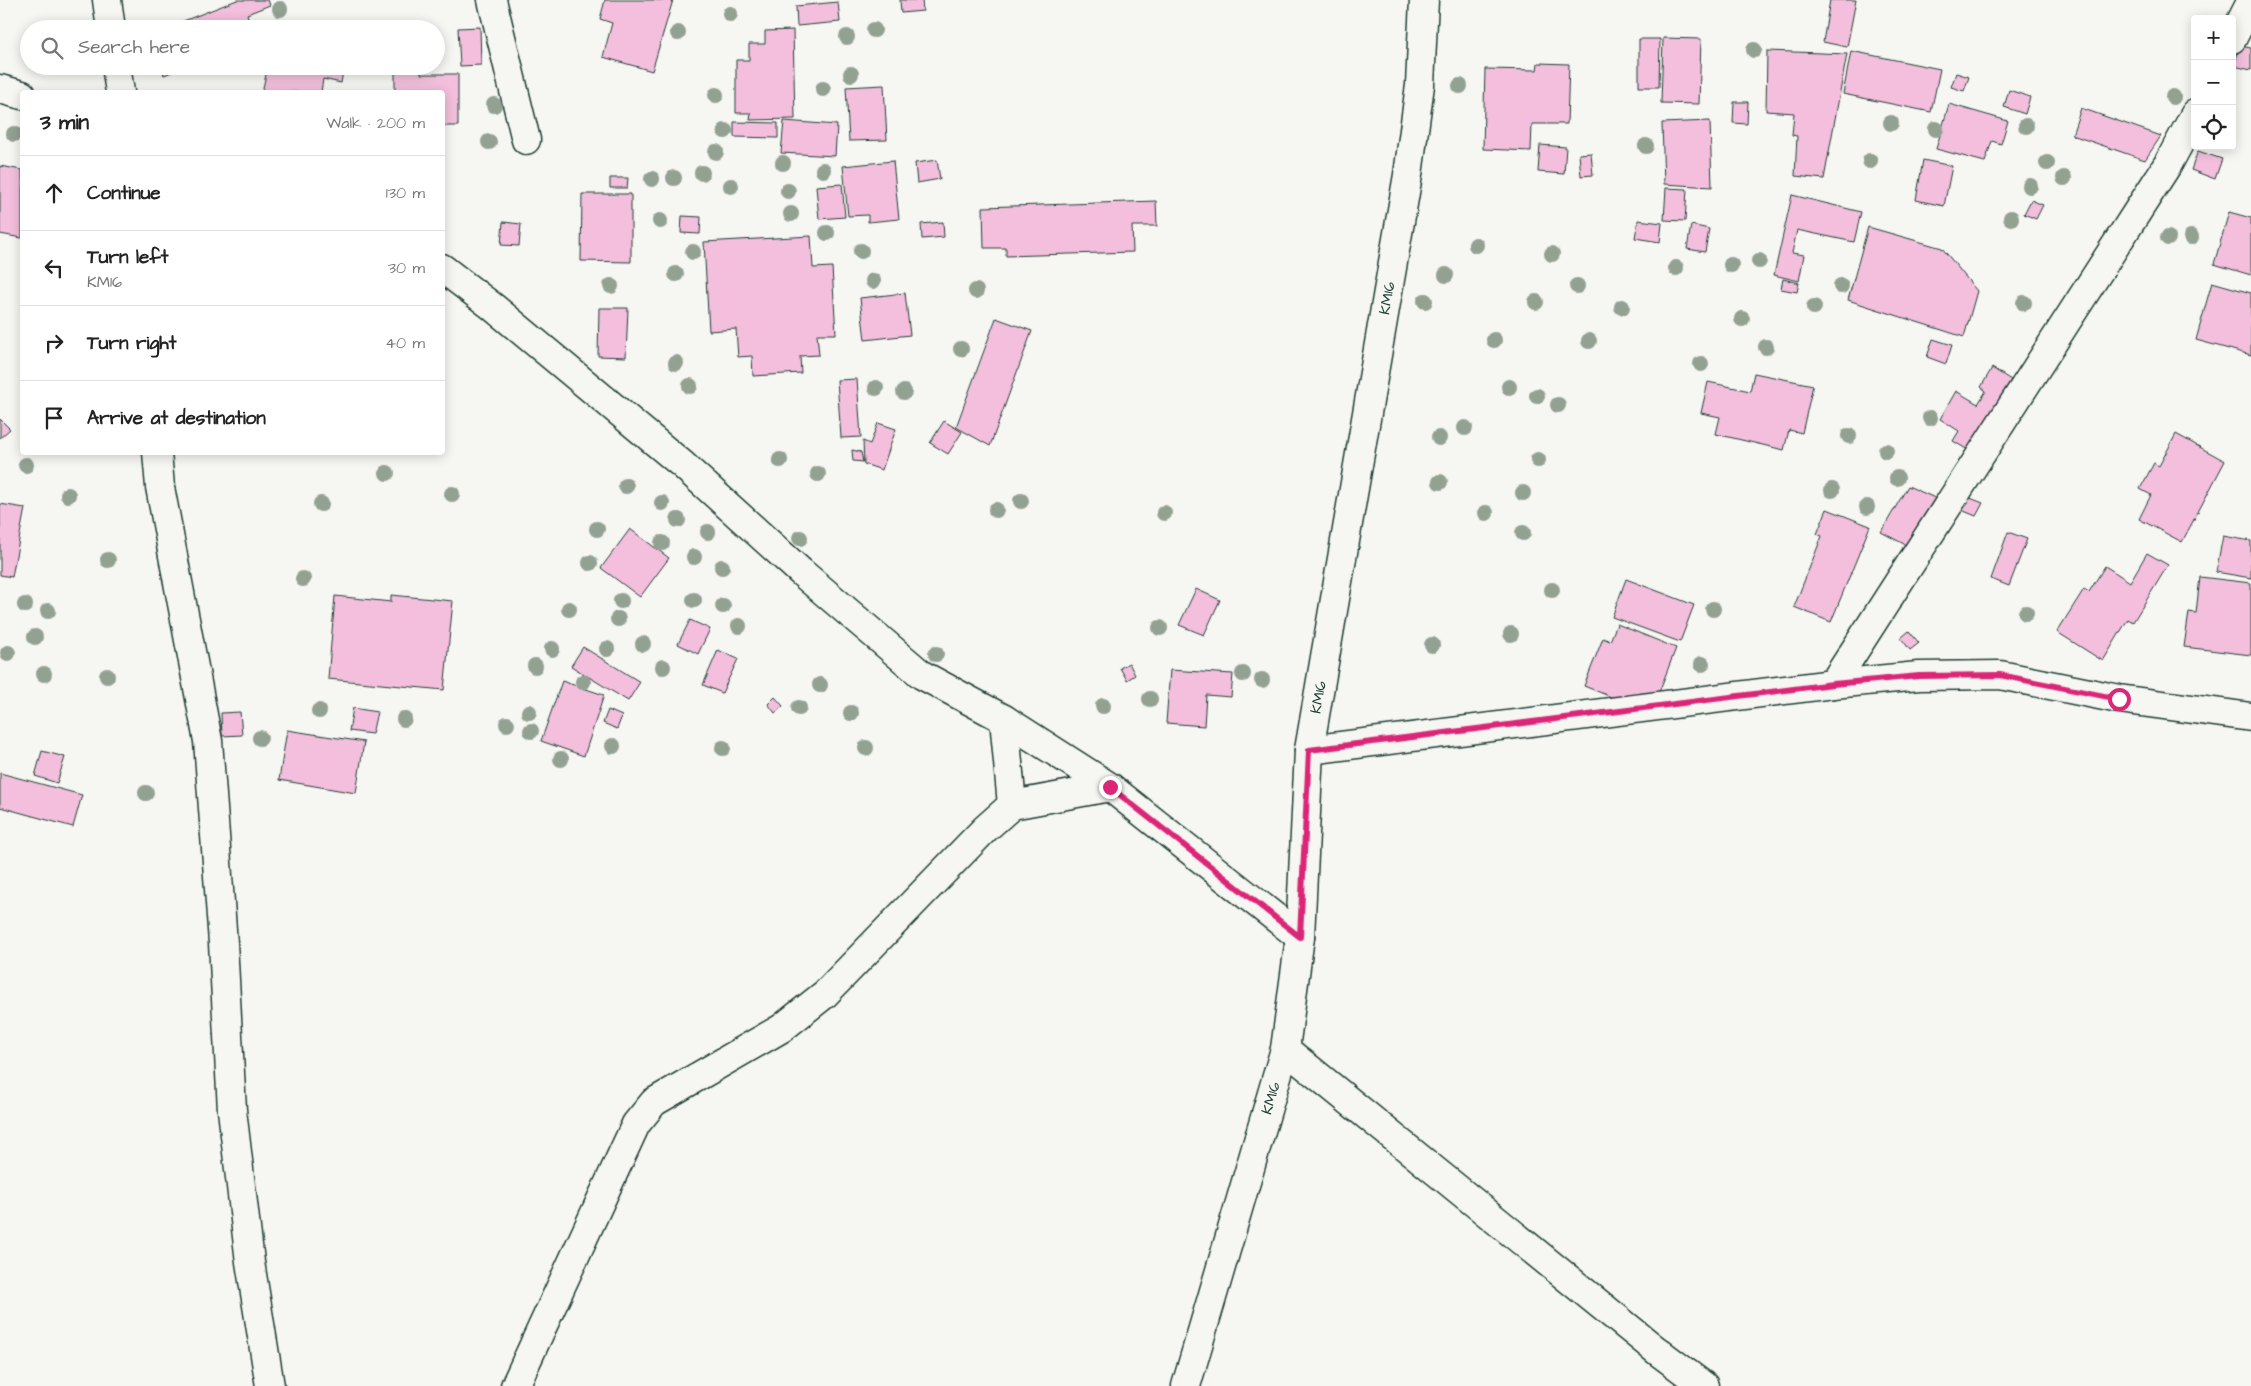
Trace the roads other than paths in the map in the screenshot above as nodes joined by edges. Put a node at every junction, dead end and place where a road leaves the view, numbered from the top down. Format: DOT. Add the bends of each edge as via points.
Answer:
graph roads {
  1 [pos="107,0"];
  2 [pos="492,0"];
  3 [pos="1424,0"];
  4 [pos="2251,2"];
  5 [pos="110,20"];
  6 [pos="2236,31"];
  7 [pos="117,75"];
  8 [pos="0,90"];
  9 [pos="120,90"];
  10 [pos="20,95"];
  11 [pos="2191,121"];
  12 [pos="526,140"];
  13 [pos="445,270"];
  14 [pos="157,455"];
  15 [pos="1833,684"];
  16 [pos="2251,718"];
  17 [pos="1004,719"];
  18 [pos="1309,750"];
  19 [pos="1110,787"];
  20 [pos="1012,805"];
  21 [pos="1300,937"];
  22 [pos="1285,1049"];
  23 [pos="270,1386"];
  24 [pos="514,1386"];
  25 [pos="1186,1386"];
  26 [pos="1704,1386"];
  1 -- 5 [label="street"];
  2 -- 12 [label="street"];
  3 -- 18 [label="street, KM16" via="1420,85 1408,175"];
  4 -- 6 [label="street"];
  7 -- 9 [label="street"];
  8 -- 10 [label="street"];
  11 -- 15 [label="street" via="2168,164"];
  13 -- 17 [label="street" via="683,465 922,675"];
  14 -- 23 [label="street" via="160,487 208,741 232,1110 250,1262"];
  15 -- 16 [label="street" via="1919,676 2000,675 2119,699"];
  15 -- 18 [label="street"];
  17 -- 19 [label="street"];
  17 -- 20 [label="street"];
  18 -- 21 [label="street, KM16"];
  19 -- 20 [label="street"];
  19 -- 21 [label="street"];
  20 -- 24 [label="street" via="825,994 782,1028 654,1102 636,1124"];
  21 -- 22 [label="street, KM16"];
  22 -- 25 [label="street, KM16"];
  22 -- 26 [label="street"];
}
